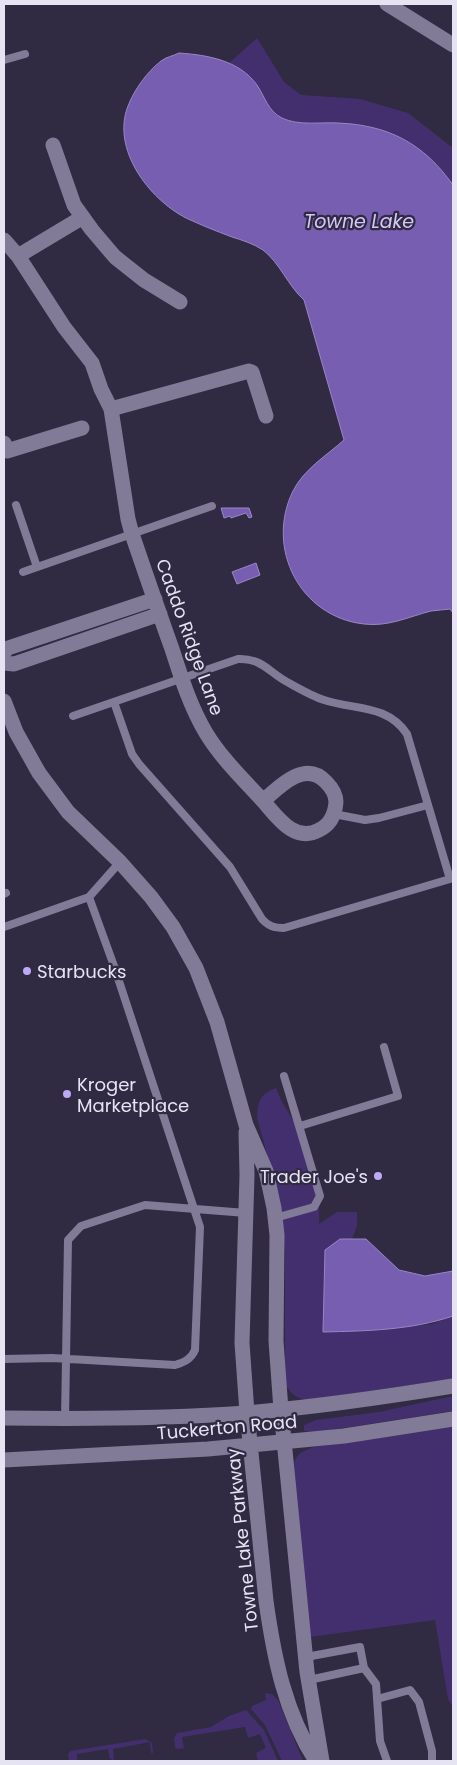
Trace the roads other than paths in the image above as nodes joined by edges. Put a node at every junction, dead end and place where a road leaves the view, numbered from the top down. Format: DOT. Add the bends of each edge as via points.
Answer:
graph roads {
  1 [pos="387,4"];
  2 [pos="453,45"];
  3 [pos="25,54"];
  4 [pos="4,60"];
  5 [pos="53,145"];
  6 [pos="83,217"];
  7 [pos="4,240"];
  8 [pos="18,256"];
  9 [pos="180,302"];
  10 [pos="111,409"];
  11 [pos="266,416"];
  12 [pos="82,428"];
  13 [pos="4,442"];
  14 [pos="16,505"];
  15 [pos="212,506"];
  16 [pos="132,534"];
  17 [pos="37,567"];
  18 [pos="23,572"];
  19 [pos="157,606"];
  20 [pos="4,652"];
  21 [pos="4,664"];
  22 [pos="182,678"];
  23 [pos="4,701"];
  24 [pos="114,702"];
  25 [pos="73,716"];
  26 [pos="262,801"];
  27 [pos="428,805"];
  28 [pos="334,814"];
  29 [pos="120,862"];
  30 [pos="89,897"];
  31 [pos="4,927"];
  32 [pos="384,1047"];
  33 [pos="284,1076"];
  34 [pos="246,1125"];
  35 [pos="300,1126"];
  36 [pos="194,1208"];
  37 [pos="246,1213"];
  38 [pos="275,1218"];
  39 [pos="4,1359"];
  40 [pos="66,1360"];
  41 [pos="453,1386"];
  42 [pos="281,1410"];
  43 [pos="247,1413"];
  44 [pos="4,1418"];
  45 [pos="65,1418"];
  46 [pos="453,1420"];
  47 [pos="284,1442"];
  48 [pos="251,1445"];
  49 [pos="4,1460"];
  50 [pos="364,1668"];
  51 [pos="308,1670"];
  52 [pos="280,1678"];
  53 [pos="377,1699"];
  54 [pos="316,1761"];
  55 [pos="322,1761"];
  56 [pos="387,1761"];
  57 [pos="432,1761"];
  1 -- 2 [label="street"];
  3 -- 4 [label="lane"];
  5 -- 6 [label="street" via="74,205"];
  6 -- 8 [label="street"];
  6 -- 9 [label="street" via="115,257"];
  7 -- 8 [label="street, Caddo Ridge Lane"];
  8 -- 10 [label="street, Caddo Ridge Lane" via="64,327 92,363"];
  10 -- 11 [label="street" via="249,371"];
  10 -- 16 [label="street, Caddo Ridge Lane"];
  12 -- 13 [label="street" via="7,451"];
  14 -- 17 [label="lane"];
  15 -- 16 [label="lane"];
  16 -- 17 [label="lane"];
  16 -- 19 [label="street, Caddo Ridge Lane"];
  17 -- 18 [label="lane"];
  19 -- 20 [label="street" via="8,648"];
  19 -- 21 [label="street" via="14,664"];
  19 -- 22 [label="street, Caddo Ridge Lane"];
  22 -- 24 [label="lane"];
  22 -- 26 [label="street, Caddo Ridge Lane" via="207,735"];
  22 -- 27 [label="lane" via="238,659 249,659 260,662 284,681 324,700 392,717 407,734"];
  23 -- 29 [label="street, Towne Lake Parkway" via="16,732 39,773 68,812"];
  24 -- 25 [label="lane"];
  24 -- 27 [label="lane" via="132,754 139,764 230,867 262,919 275,928 450,879"];
  26 -- 28 [label="street, Caddo Ridge Lane" via="282,824 299,833 318,831"];
  26 -- 28 [label="street" via="287,780 300,774 314,774 333,790 336,801"];
  27 -- 28 [label="lane" via="365,820"];
  29 -- 30 [label="lane"];
  29 -- 34 [label="street, Towne Lake Parkway" via="151,897 196,968 217,1022"];
  30 -- 31 [label="lane"];
  30 -- 36 [label="lane"];
  32 -- 35 [label="lane" via="398,1096"];
  33 -- 35 [label="lane"];
  34 -- 37 [label="street, Towne Lake Parkway"];
  34 -- 38 [label="street, Towne Lake Parkway" via="266,1171"];
  35 -- 38 [label="lane" via="320,1196 314,1207"];
  36 -- 37 [label="lane"];
  36 -- 40 [label="lane" via="145,1205 81,1226 68,1240"];
  36 -- 40 [label="lane" via="200,1227 196,1350 193,1355 175,1365"];
  37 -- 43 [label="street, Towne Lake Parkway" via="242,1343"];
  38 -- 42 [label="street, Towne Lake Parkway" via="278,1269 276,1350"];
  39 -- 40 [label="lane"];
  40 -- 45 [label="lane"];
  41 -- 42 [label="street, Tuckerton Road"];
  42 -- 43 [label="street, Tuckerton Road"];
  42 -- 47 [label="street, Towne Lake Parkway"];
  43 -- 45 [label="street, Tuckerton Road"];
  43 -- 48 [label="street, Towne Lake Parkway"];
  44 -- 45 [label="street, Tuckerton Road"];
  46 -- 47 [label="street, Tuckerton Road"];
  47 -- 48 [label="street, Tuckerton Road"];
  47 -- 51 [label="street, Towne Lake Parkway"];
  48 -- 49 [label="street, Tuckerton Road"];
  48 -- 52 [label="street, Towne Lake Parkway" via="266,1601"];
  50 -- 51 [label="lane"];
  50 -- 51 [label="lane" via="360,1648"];
  50 -- 53 [label="lane" via="376,1684"];
  51 -- 52 [label="street"];
  51 -- 55 [label="street, Towne Lake Parkway"];
  52 -- 54 [label="street, Towne Lake Parkway" via="302,1740"];
  53 -- 56 [label="lane" via="380,1741"];
  53 -- 57 [label="lane" via="410,1690 418,1702"];
}
